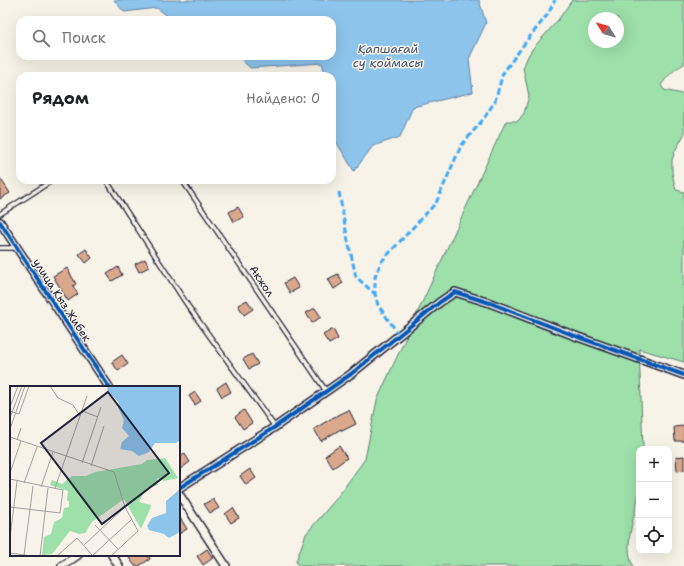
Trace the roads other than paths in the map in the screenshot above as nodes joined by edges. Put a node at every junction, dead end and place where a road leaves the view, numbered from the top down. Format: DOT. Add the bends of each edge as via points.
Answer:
graph roads {
  1 [pos="47,184"];
  2 [pos="109,184"];
  3 [pos="185,184"];
  4 [pos="0,214"];
  5 [pos="0,222"];
  6 [pos="0,248"];
  7 [pos="17,248"];
  8 [pos="684,375"];
  9 [pos="108,386"];
  10 [pos="326,391"];
  11 [pos="275,427"];
  12 [pos="180,487"];
  13 [pos="180,496"];
  14 [pos="77,556"];
  15 [pos="113,556"];
  16 [pos="62,566"];
  17 [pos="119,566"];
  18 [pos="226,566"];
  1 -- 4 [label="lane"];
  2 -- 11 [label="lane" via="188,306"];
  3 -- 10 [label="lane, Акжол"];
  5 -- 7 [label="street, улица Кыз Жибек"];
  6 -- 7 [label="lane"];
  7 -- 9 [label="street, улица Кыз Жибек"];
  8 -- 10 [label="street" via="455,292"];
  10 -- 11 [label="street"];
  11 -- 12 [label="street"];
  13 -- 18 [label="street"];
  14 -- 16 [label="street"];
  15 -- 17 [label="street"];
}
